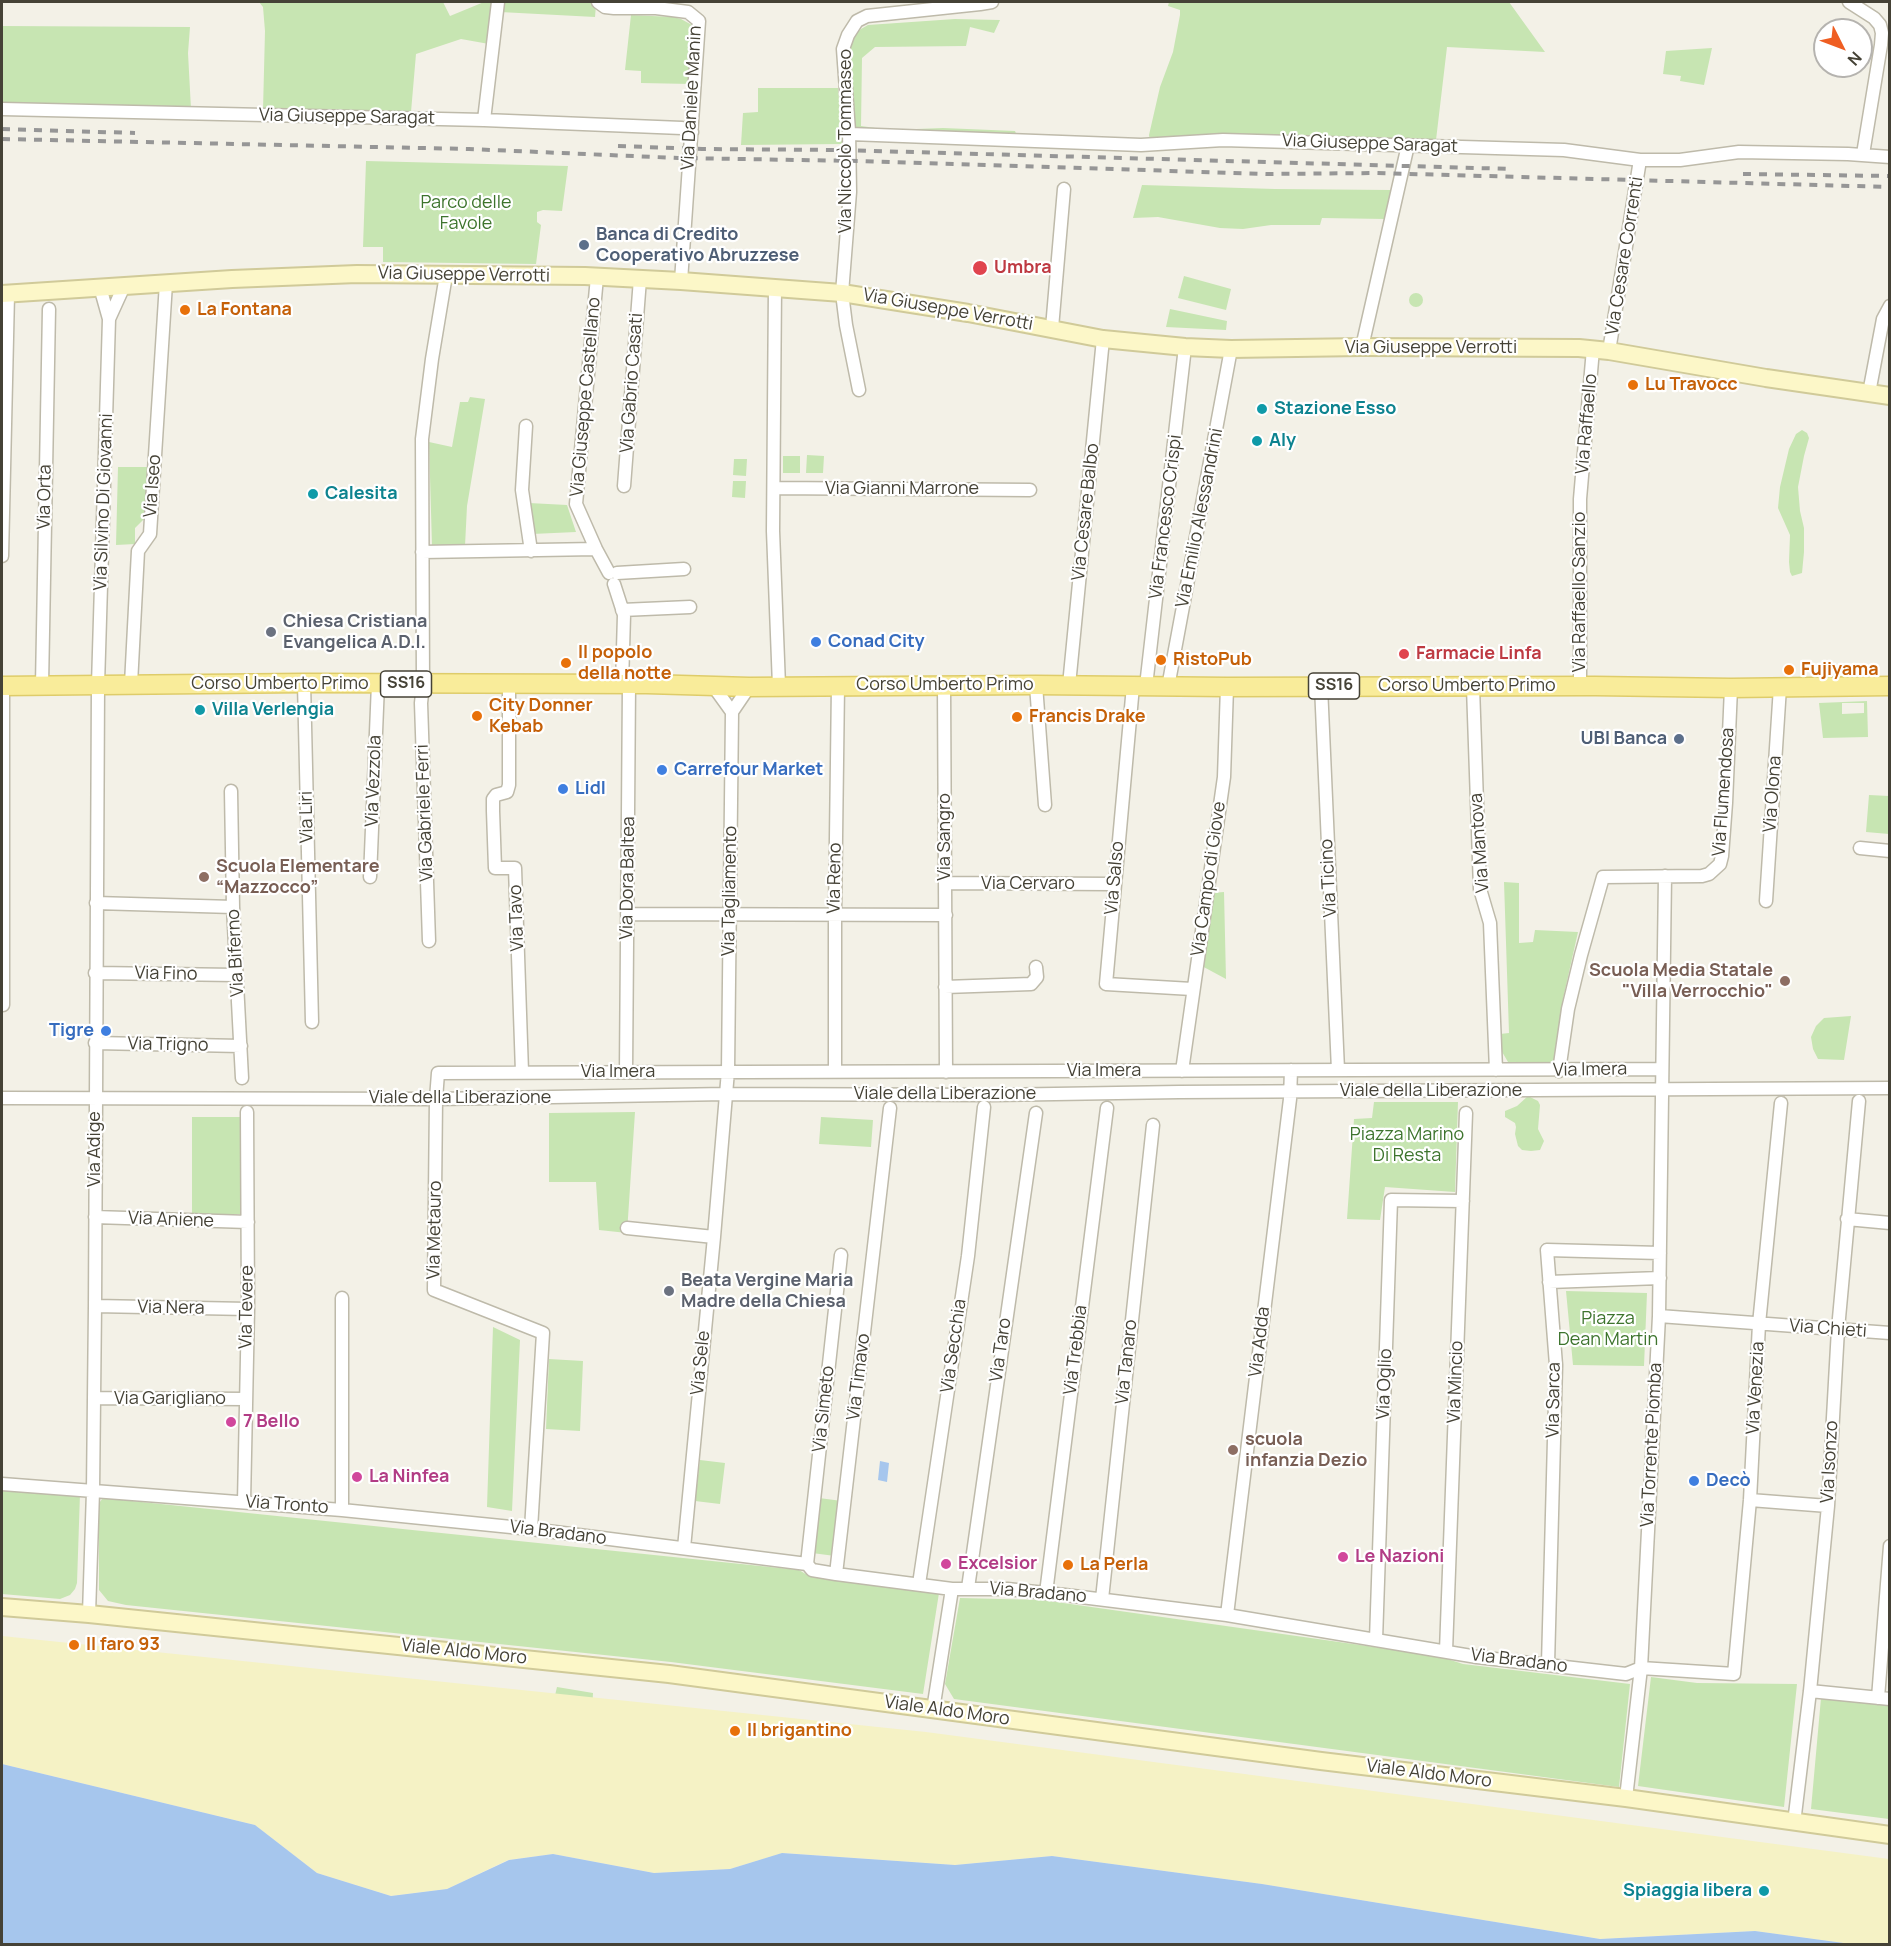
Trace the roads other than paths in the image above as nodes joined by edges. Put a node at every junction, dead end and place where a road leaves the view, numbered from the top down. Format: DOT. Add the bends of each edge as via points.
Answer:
graph roads {
  1 [pos="498,2"];
  2 [pos="598,2"];
  3 [pos="992,2"];
  4 [pos="1849,2"];
  5 [pos="2,109"];
  6 [pos="484,120"];
  7 [pos="692,132"];
  8 [pos="850,134"];
  9 [pos="1408,145"];
  10 [pos="1863,154"];
  11 [pos="1890,157"];
  12 [pos="1640,160"];
  13 [pos="1064,189"];
  14 [pos="446,275"];
  15 [pos="597,277"];
  16 [pos="640,279"];
  17 [pos="681,281"];
  18 [pos="166,284"];
  19 [pos="124,286"];
  20 [pos="100,287"];
  21 [pos="775,287"];
  22 [pos="842,293"];
  23 [pos="5,294"];
  24 [pos="1890,306"];
  25 [pos="49,309"];
  26 [pos="109,319"];
  27 [pos="1052,328"];
  28 [pos="1103,339"];
  29 [pos="1185,347"];
  30 [pos="1362,347"];
  31 [pos="1231,349"];
  32 [pos="1601,350"];
  33 [pos="859,390"];
  34 [pos="1869,393"];
  35 [pos="1890,396"];
  36 [pos="526,426"];
  37 [pos="624,486"];
  38 [pos="774,488"];
  39 [pos="1030,490"];
  40 [pos="1580,499"];
  41 [pos="596,549"];
  42 [pos="531,551"];
  43 [pos="422,552"];
  44 [pos="2,556"];
  45 [pos="684,569"];
  46 [pos="614,577"];
  47 [pos="690,607"];
  48 [pos="622,610"];
  49 [pos="304,683"];
  50 [pos="131,684"];
  51 [pos="378,684"];
  52 [pos="626,684"];
  53 [pos="42,685"];
  54 [pos="98,685"];
  55 [pos="423,685"];
  56 [pos="509,685"];
  57 [pos="1036,685"];
  58 [pos="1069,685"];
  59 [pos="2,686"];
  60 [pos="779,686"];
  61 [pos="838,686"];
  62 [pos="945,686"];
  63 [pos="1140,686"];
  64 [pos="1320,686"];
  65 [pos="1580,686"];
  66 [pos="1890,686"];
  67 [pos="714,687"];
  68 [pos="749,687"];
  69 [pos="1168,687"];
  70 [pos="1227,687"];
  71 [pos="1473,687"];
  72 [pos="1780,687"];
  73 [pos="1731,688"];
  74 [pos="732,712"];
  75 [pos="231,791"];
  76 [pos="1045,805"];
  77 [pos="1860,848"];
  78 [pos="1890,851"];
  79 [pos="1665,876"];
  80 [pos="370,877"];
  81 [pos="945,883"];
  82 [pos="1112,884"];
  83 [pos="1766,901"];
  84 [pos="96,903"];
  85 [pos="233,907"];
  86 [pos="627,914"];
  87 [pos="730,914"];
  88 [pos="835,914"];
  89 [pos="946,915"];
  90 [pos="429,940"];
  91 [pos="1036,968"];
  92 [pos="95,973"];
  93 [pos="236,975"];
  94 [pos="945,987"];
  95 [pos="1192,989"];
  96 [pos="3,1005"];
  97 [pos="312,1023"];
  98 [pos="95,1044"];
  99 [pos="241,1046"];
  100 [pos="1661,1069"];
  101 [pos="1291,1070"];
  102 [pos="1338,1070"];
  103 [pos="1496,1070"];
  104 [pos="728,1071"];
  105 [pos="835,1071"];
  106 [pos="1182,1071"];
  107 [pos="1559,1071"];
  108 [pos="522,1072"];
  109 [pos="626,1072"];
  110 [pos="946,1072"];
  111 [pos="438,1073"];
  112 [pos="242,1078"];
  113 [pos="1890,1088"];
  114 [pos="1662,1090"];
  115 [pos="1291,1092"];
  116 [pos="726,1094"];
  117 [pos="95,1097"];
  118 [pos="2,1098"];
  119 [pos="436,1099"];
  120 [pos="1859,1101"];
  121 [pos="1781,1103"];
  122 [pos="984,1107"];
  123 [pos="890,1108"];
  124 [pos="1107,1108"];
  125 [pos="247,1112"];
  126 [pos="1036,1113"];
  127 [pos="1466,1113"];
  128 [pos="1153,1125"];
  129 [pos="1463,1201"];
  130 [pos="95,1217"];
  131 [pos="1847,1219"];
  132 [pos="248,1222"];
  133 [pos="1890,1223"];
  134 [pos="627,1228"];
  135 [pos="714,1237"];
  136 [pos="1660,1253"];
  137 [pos="841,1255"];
  138 [pos="1660,1278"];
  139 [pos="1549,1282"];
  140 [pos="342,1298"];
  141 [pos="95,1306"];
  142 [pos="248,1310"];
  143 [pos="1659,1316"];
  144 [pos="1759,1324"];
  145 [pos="1838,1329"];
  146 [pos="1890,1333"];
  147 [pos="94,1398"];
  148 [pos="246,1399"];
  149 [pos="2,1484"];
  150 [pos="93,1491"];
  151 [pos="1750,1500"];
  152 [pos="244,1502"];
  153 [pos="1828,1506"];
  154 [pos="342,1510"];
  155 [pos="531,1529"];
  156 [pos="1890,1546"];
  157 [pos="684,1548"];
  158 [pos="807,1564"];
  159 [pos="836,1574"];
  160 [pos="919,1584"];
  161 [pos="968,1588"];
  162 [pos="951,1589"];
  163 [pos="1046,1593"];
  164 [pos="1102,1599"];
  165 [pos="2,1608"];
  166 [pos="89,1614"];
  167 [pos="1227,1615"];
  168 [pos="1376,1640"];
  169 [pos="1446,1651"];
  170 [pos="1548,1664"];
  171 [pos="1641,1668"];
  172 [pos="1734,1674"];
  173 [pos="1810,1691"];
  174 [pos="1884,1699"];
  175 [pos="933,1710"];
  176 [pos="1626,1798"];
  177 [pos="1794,1823"];
  178 [pos="1890,1835"];
  1 -- 6 [label="street"];
  2 -- 7 [label="street, Via Daniele Manin" via="605,7 656,8 688,12 696,17 700,25"];
  3 -- 8 [label="street, Via Niccolò Tommaseo" via="867,16 857,21 843,49"];
  4 -- 10 [label="street" via="1874,18 1882,33"];
  5 -- 6 [label="street, Via Giuseppe Saragat"];
  6 -- 7 [label="street, Via Giuseppe Saragat" via="682,128"];
  7 -- 17 [label="street, Via Daniele Manin"];
  8 -- 9 [label="street, Via Giuseppe Saragat" via="1141,145 1223,141"];
  8 -- 22 [label="street, Via Niccolò Tommaseo"];
  9 -- 12 [label="street, Via Giuseppe Saragat" via="1564,150"];
  9 -- 30 [label="street"];
  10 -- 11 [label="street, Via Giuseppe Saragat"];
  10 -- 12 [label="street, Via Giuseppe Saragat" via="1739,152 1680,160"];
  12 -- 32 [label="street, Via Cesare Correnti"];
  13 -- 27 [label="street"];
  14 -- 15 [label="street, Via Giuseppe Verrotti"];
  14 -- 18 [label="street, Via Giuseppe Verrotti" via="324,275"];
  14 -- 43 [label="street, Via Gabriele Ferri" via="422,439"];
  15 -- 16 [label="street, Via Giuseppe Verrotti"];
  15 -- 41 [label="street, Via Giuseppe Castellano" via="576,504"];
  16 -- 17 [label="street, Via Giuseppe Verrotti"];
  16 -- 37 [label="street, Via Gabrio Casati"];
  17 -- 21 [label="street, Via Giuseppe Verrotti"];
  18 -- 19 [label="street, Via Giuseppe Verrotti"];
  18 -- 50 [label="street, Via Iseo" via="150,534 138,550"];
  19 -- 20 [label="street, Via Giuseppe Verrotti"];
  19 -- 26 [label="street, Via Silvino Di Giovanni"];
  20 -- 23 [label="street, Via Giuseppe Verrotti"];
  20 -- 26 [label="street, Via Silvino Di Giovanni"];
  21 -- 22 [label="street, Via Giuseppe Verrotti"];
  21 -- 38 [label="street"];
  22 -- 27 [label="street, Via Giuseppe Verrotti"];
  22 -- 33 [label="street, Via Niccolò Tommaseo"];
  23 -- 44 [label="street"];
  24 -- 34 [label="street" via="1883,319"];
  25 -- 53 [label="street, Via Orta"];
  26 -- 54 [label="street, Via Silvino Di Giovanni"];
  27 -- 28 [label="street, Via Giuseppe Verrotti"];
  28 -- 29 [label="street, Via Giuseppe Verrotti"];
  28 -- 58 [label="street, Via Cesare Balbo"];
  29 -- 31 [label="street, Via Giuseppe Verrotti"];
  29 -- 63 [label="street, Via Francesco Crispi"];
  30 -- 31 [label="street, Via Giuseppe Verrotti"];
  30 -- 32 [label="street, Via Giuseppe Verrotti"];
  31 -- 69 [label="street, Via Emilio Alessandrini"];
  32 -- 34 [label="street, Via Giuseppe Verrotti"];
  32 -- 40 [label="street, Via Raffaello"];
  34 -- 35 [label="street, Via Giuseppe Verrotti"];
  36 -- 42 [label="street" via="522,490"];
  38 -- 39 [label="street, Via Gianni Marrone"];
  38 -- 60 [label="street"];
  40 -- 65 [label="street, Via Raffaello Sanzio"];
  41 -- 42 [label="street"];
  41 -- 46 [label="street, Via Giuseppe Castellano"];
  42 -- 43 [label="street"];
  43 -- 55 [label="street, Via Gabriele Ferri"];
  45 -- 46 [label="street"];
  46 -- 48 [label="street, Via Giuseppe Castellano"];
  47 -- 48 [label="street"];
  48 -- 52 [label="street, Via Giuseppe Castellano"];
  49 -- 50 [label="main road, Corso Umberto Primo / SS16"];
  49 -- 51 [label="main road, Corso Umberto Primo / SS16"];
  49 -- 97 [label="street, Via Liri"];
  50 -- 54 [label="main road, Corso Umberto Primo / SS16"];
  51 -- 55 [label="main road, Corso Umberto Primo / SS16"];
  51 -- 80 [label="street, Via Vezzola"];
  52 -- 56 [label="main road, Corso Umberto Primo / SS16"];
  52 -- 67 [label="main road, Corso Umberto Primo / SS16"];
  52 -- 86 [label="street, Via Dora Baltea"];
  53 -- 54 [label="main road, Corso Umberto Primo / SS16"];
  53 -- 59 [label="main road, Corso Umberto Primo / SS16"];
  54 -- 84 [label="street, Via Adige"];
  55 -- 56 [label="main road, Corso Umberto Primo / SS16"];
  55 -- 90 [label="street, Via Gabriele Ferri"];
  56 -- 108 [label="street, Via Tavo" via="510,785 507,792 493,799 493,811 495,868 515,868"];
  57 -- 58 [label="main road, Corso Umberto Primo / SS16"];
  57 -- 62 [label="main road, Corso Umberto Primo / SS16"];
  57 -- 76 [label="street"];
  58 -- 63 [label="main road, Corso Umberto Primo / SS16"];
  59 -- 96 [label="street"];
  60 -- 61 [label="main road, Corso Umberto Primo / SS16"];
  60 -- 68 [label="main road, Corso Umberto Primo / SS16"];
  61 -- 62 [label="main road, Corso Umberto Primo / SS16"];
  61 -- 88 [label="street, Via Reno"];
  62 -- 81 [label="street, Via Sangro"];
  63 -- 69 [label="main road, Corso Umberto Primo / SS16"];
  63 -- 95 [label="street, Via Salso" via="1106,984"];
  64 -- 70 [label="main road, Corso Umberto Primo / SS16"];
  64 -- 71 [label="main road, Corso Umberto Primo / SS16"];
  64 -- 102 [label="street, Via Ticino"];
  65 -- 71 [label="main road, Corso Umberto Primo / SS16"];
  65 -- 73 [label="main road, Corso Umberto Primo / SS16"];
  66 -- 72 [label="main road, Corso Umberto Primo / SS16"];
  67 -- 68 [label="main road, Corso Umberto Primo / SS16"];
  67 -- 74 [label="street"];
  68 -- 74 [label="street"];
  69 -- 70 [label="main road, Corso Umberto Primo / SS16"];
  70 -- 95 [label="street, Via Campo di Giove" via="1224,777"];
  71 -- 103 [label="street, Via Mantova" via="1480,889 1490,923"];
  72 -- 73 [label="main road, Corso Umberto Primo / SS16"];
  72 -- 83 [label="street, Via Olona"];
  73 -- 79 [label="street, Via Flumendosa" via="1720,864 1702,876"];
  74 -- 87 [label="street, Via Tagliamento"];
  75 -- 85 [label="street, Via Biferno"];
  77 -- 78 [label="street"];
  79 -- 100 [label="street, Via Torrente Piomba"];
  79 -- 107 [label="street, Via Flumendosa" via="1603,877 1568,1010"];
  81 -- 82 [label="street, Via Cervaro"];
  81 -- 89 [label="street, Via Sangro"];
  84 -- 85 [label="street"];
  84 -- 92 [label="street, Via Adige"];
  85 -- 93 [label="street, Via Biferno"];
  86 -- 87 [label="street"];
  86 -- 109 [label="street, Via Dora Baltea"];
  87 -- 88 [label="street"];
  87 -- 104 [label="street, Via Tagliamento"];
  88 -- 89 [label="street"];
  88 -- 105 [label="street, Via Reno"];
  89 -- 94 [label="street, Via Sangro"];
  91 -- 94 [label="street" via="1037,977 1031,984"];
  92 -- 93 [label="street, Via Fino"];
  92 -- 98 [label="street, Via Adige"];
  93 -- 99 [label="street, Via Biferno"];
  94 -- 110 [label="street, Via Sangro"];
  95 -- 106 [label="street, Via Campo di Giove"];
  98 -- 99 [label="street, Via Trigno"];
  98 -- 117 [label="street, Via Adige"];
  99 -- 112 [label="street, Via Biferno"];
  100 -- 107 [label="street, Via Imera"];
  100 -- 114 [label="street, Via Torrente Piomba"];
  101 -- 102 [label="street, Via Imera"];
  101 -- 106 [label="street, Via Imera"];
  101 -- 115 [label="street, Via Adda"];
  102 -- 103 [label="street, Via Imera"];
  103 -- 107 [label="street, Via Imera"];
  104 -- 105 [label="street, Via Imera"];
  104 -- 109 [label="street, Via Imera"];
  104 -- 116 [label="street, Via Sele"];
  105 -- 110 [label="street, Via Imera"];
  106 -- 110 [label="street, Via Imera"];
  108 -- 109 [label="street, Via Imera"];
  108 -- 111 [label="street, Via Imera"];
  111 -- 119 [label="street, Via Metauro"];
  113 -- 114 [label="street, Viale della Liberazione"];
  114 -- 115 [label="street, Viale della Liberazione"];
  114 -- 136 [label="street, Via Torrente Piomba"];
  115 -- 116 [label="street, Viale della Liberazione"];
  115 -- 167 [label="street, Via Adda"];
  116 -- 119 [label="street, Viale della Liberazione"];
  116 -- 135 [label="street, Via Sele"];
  117 -- 118 [label="street, Viale della Liberazione"];
  117 -- 119 [label="street, Viale della Liberazione"];
  117 -- 130 [label="street, Via Adige"];
  119 -- 155 [label="street, Via Metauro" via="434,1290 543,1333"];
  120 -- 131 [label="street, Via Isonzo"];
  121 -- 144 [label="street, Via Venezia"];
  122 -- 160 [label="street, Via Secchia" via="968,1256"];
  123 -- 159 [label="street, Via Timavo"];
  124 -- 163 [label="street, Via Trebbia"];
  125 -- 132 [label="street, Via Tevere"];
  126 -- 161 [label="street, Via Taro"];
  127 -- 129 [label="street, Via Mincio"];
  128 -- 164 [label="street, Via Tanaro"];
  129 -- 168 [label="street, Via Oglio" via="1391,1200"];
  129 -- 169 [label="street, Via Mincio"];
  130 -- 132 [label="street, Via Aniene"];
  130 -- 141 [label="street, Via Adige"];
  131 -- 133 [label="street"];
  131 -- 145 [label="street, Via Isonzo"];
  132 -- 142 [label="street, Via Tevere"];
  134 -- 135 [label="street"];
  135 -- 157 [label="street, Via Sele"];
  136 -- 138 [label="street, Via Torrente Piomba"];
  136 -- 139 [label="street, Via Sarca" via="1547,1250"];
  137 -- 158 [label="street, Via Simeto"];
  138 -- 139 [label="street"];
  138 -- 143 [label="street, Via Torrente Piomba"];
  139 -- 170 [label="street, Via Sarca" via="1556,1365"];
  140 -- 154 [label="street, Via Tronto"];
  141 -- 142 [label="street, Via Nera"];
  141 -- 147 [label="street, Via Adige"];
  142 -- 148 [label="street, Via Tevere"];
  143 -- 144 [label="street, Via Chieti"];
  143 -- 171 [label="street, Via Torrente Piomba"];
  144 -- 145 [label="street, Via Chieti"];
  144 -- 151 [label="street, Via Venezia"];
  145 -- 146 [label="street, Via Chieti"];
  145 -- 153 [label="street, Via Isonzo"];
  147 -- 148 [label="street, Via Garigliano"];
  147 -- 150 [label="street, Via Adige"];
  148 -- 152 [label="street, Via Tevere"];
  149 -- 150 [label="street, Via Tronto"];
  150 -- 152 [label="street, Via Tronto"];
  150 -- 166 [label="street, Via Adige"];
  151 -- 153 [label="street"];
  151 -- 172 [label="street, Via Venezia"];
  152 -- 154 [label="street, Via Tronto"];
  153 -- 173 [label="street, Via Isonzo"];
  154 -- 155 [label="street, Via Bradano"];
  155 -- 157 [label="street, Via Bradano"];
  156 -- 174 [label="street"];
  157 -- 158 [label="street, Via Bradano"];
  158 -- 159 [label="street, Via Bradano" via="812,1570"];
  159 -- 160 [label="street, Via Bradano"];
  160 -- 162 [label="street, Via Bradano"];
  161 -- 162 [label="street, Via Bradano"];
  161 -- 163 [label="street, Via Bradano"];
  162 -- 175 [label="street"];
  163 -- 164 [label="street, Via Bradano"];
  164 -- 167 [label="street, Via Bradano"];
  165 -- 166 [label="street, Viale Aldo Moro"];
  166 -- 175 [label="street, Viale Aldo Moro" via="648,1672"];
  167 -- 168 [label="street, Via Bradano"];
  168 -- 169 [label="street, Via Bradano"];
  169 -- 170 [label="street, Via Bradano"];
  170 -- 171 [label="street, Via Bradano" via="1626,1674"];
  171 -- 172 [label="street, Via Bradano"];
  171 -- 176 [label="street, Via Torrente Piomba"];
  173 -- 174 [label="street"];
  173 -- 177 [label="street, Via Isonzo"];
  175 -- 176 [label="street, Viale Aldo Moro"];
  176 -- 177 [label="street, Viale Aldo Moro"];
  177 -- 178 [label="street, Viale Aldo Moro"];
}
